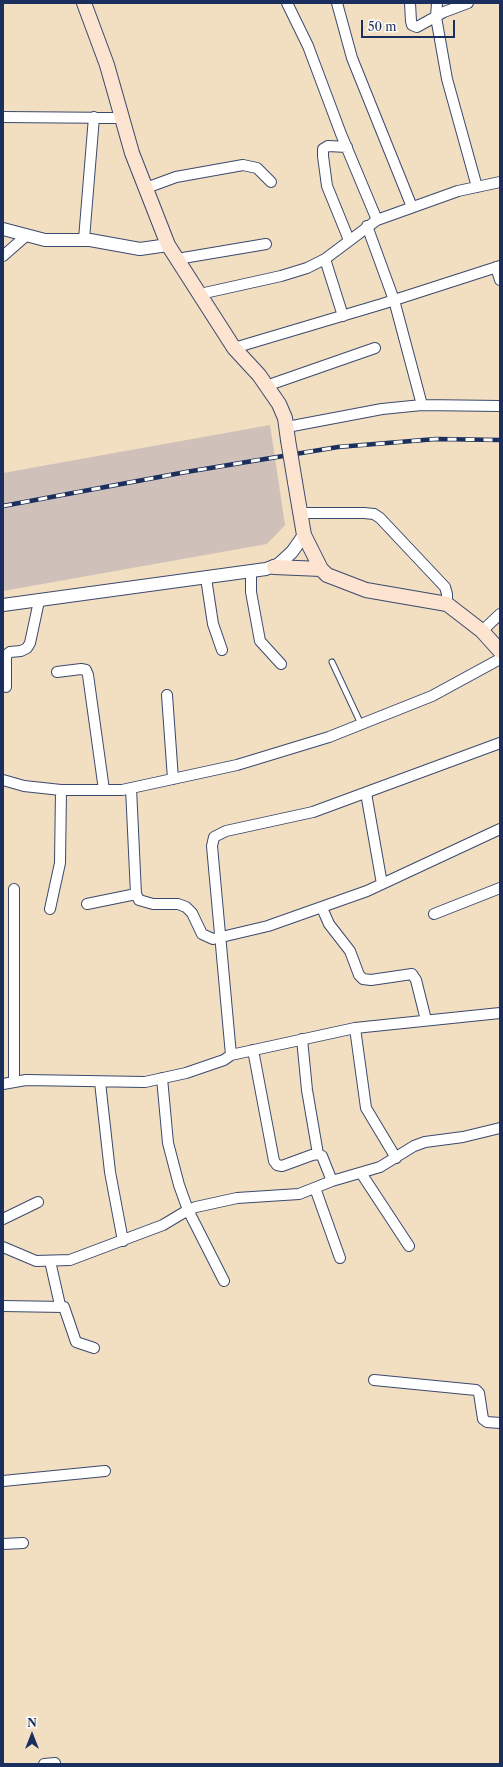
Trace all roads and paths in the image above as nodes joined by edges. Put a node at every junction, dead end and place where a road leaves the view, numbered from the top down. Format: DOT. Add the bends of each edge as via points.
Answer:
graph roads {
  1 [pos="84,3"];
  2 [pos="287,3"];
  3 [pos="337,3"];
  4 [pos="410,3"];
  5 [pos="436,3"];
  6 [pos="468,3"];
  7 [pos="436,17"];
  8 [pos="3,118"];
  9 [pos="94,118"];
  10 [pos="122,118"];
  11 [pos="347,147"];
  12 [pos="272,182"];
  13 [pos="500,182"];
  14 [pos="477,187"];
  15 [pos="146,188"];
  16 [pos="412,207"];
  17 [pos="377,220"];
  18 [pos="367,226"];
  19 [pos="3,228"];
  20 [pos="27,235"];
  21 [pos="84,239"];
  22 [pos="349,240"];
  23 [pos="266,244"];
  24 [pos="168,245"];
  25 [pos="3,256"];
  26 [pos="177,259"];
  27 [pos="325,259"];
  28 [pos="498,266"];
  29 [pos="500,280"];
  30 [pos="200,294"];
  31 [pos="394,300"];
  32 [pos="342,316"];
  33 [pos="234,348"];
  34 [pos="375,348"];
  35 [pos="266,386"];
  36 [pos="422,405"];
  37 [pos="500,406"];
  38 [pos="287,434"];
  39 [pos="300,513"];
  40 [pos="304,535"];
  41 [pos="274,567"];
  42 [pos="321,569"];
  43 [pos="251,572"];
  44 [pos="206,578"];
  45 [pos="39,601"];
  46 [pos="447,604"];
  47 [pos="3,605"];
  48 [pos="500,614"];
  49 [pos="482,631"];
  50 [pos="222,650"];
  51 [pos="500,651"];
  52 [pos="500,659"];
  53 [pos="332,662"];
  54 [pos="281,664"];
  55 [pos="56,672"];
  56 [pos="6,687"];
  57 [pos="167,695"];
  58 [pos="361,724"];
  59 [pos="500,742"];
  60 [pos="173,779"];
  61 [pos="3,780"];
  62 [pos="131,788"];
  63 [pos="61,790"];
  64 [pos="104,790"];
  65 [pos="366,793"];
  66 [pos="500,829"];
  67 [pos="382,884"];
  68 [pos="500,888"];
  69 [pos="14,889"];
  70 [pos="136,894"];
  71 [pos="87,904"];
  72 [pos="322,908"];
  73 [pos="50,909"];
  74 [pos="434,914"];
  75 [pos="220,938"];
  76 [pos="500,1013"];
  77 [pos="426,1020"];
  78 [pos="355,1028"];
  79 [pos="302,1039"];
  80 [pos="252,1050"];
  81 [pos="231,1055"];
  82 [pos="162,1078"];
  83 [pos="14,1081"];
  84 [pos="100,1082"];
  85 [pos="3,1084"];
  86 [pos="500,1128"];
  87 [pos="318,1154"];
  88 [pos="396,1158"];
  89 [pos="361,1173"];
  90 [pos="332,1181"];
  91 [pos="315,1188"];
  92 [pos="38,1202"];
  93 [pos="188,1210"];
  94 [pos="3,1219"];
  95 [pos="123,1241"];
  96 [pos="409,1246"];
  97 [pos="3,1247"];
  98 [pos="340,1258"];
  99 [pos="50,1261"];
  100 [pos="224,1281"];
  101 [pos="60,1305"];
  102 [pos="3,1306"];
  103 [pos="94,1348"];
  104 [pos="374,1380"];
  105 [pos="500,1423"];
  106 [pos="105,1471"];
  107 [pos="3,1481"];
  108 [pos="23,1543"];
  109 [pos="3,1544"];
  110 [pos="55,1763"];
  111 [pos="44,1764"];
  1 -- 10 [label="main road" via="107,65"];
  2 -- 11 [label="street" via="308,46"];
  3 -- 16 [label="street" via="352,58"];
  4 -- 7 [label="street" via="412,25 417,27"];
  5 -- 7 [label="street"];
  6 -- 7 [label="street"];
  7 -- 14 [label="street" via="447,79"];
  8 -- 9 [label="street"];
  9 -- 10 [label="street"];
  9 -- 21 [label="street"];
  10 -- 15 [label="main road"];
  11 -- 17 [label="street"];
  11 -- 22 [label="street" via="328,146 323,149 323,156 327,186"];
  12 -- 15 [label="street" via="257,168 243,165 176,177"];
  13 -- 14 [label="street"];
  14 -- 16 [label="street"];
  15 -- 24 [label="main road"];
  16 -- 17 [label="street"];
  17 -- 18 [label="street"];
  18 -- 22 [label="street"];
  18 -- 31 [label="street"];
  19 -- 20 [label="street"];
  20 -- 21 [label="street" via="45,240"];
  20 -- 25 [label="street"];
  21 -- 24 [label="street" via="140,249"];
  22 -- 27 [label="street"];
  23 -- 26 [label="street"];
  24 -- 26 [label="main road"];
  26 -- 30 [label="main road"];
  27 -- 30 [label="street" via="281,276"];
  27 -- 32 [label="street"];
  28 -- 29 [label="street"];
  28 -- 31 [label="street"];
  30 -- 33 [label="main road"];
  31 -- 32 [label="street"];
  31 -- 36 [label="street"];
  32 -- 33 [label="street"];
  33 -- 35 [label="main road"];
  34 -- 35 [label="street"];
  35 -- 38 [label="main road" via="279,404 285,418"];
  36 -- 37 [label="street"];
  36 -- 38 [label="street" via="372,410"];
  38 -- 39 [label="main road, bridge"];
  39 -- 40 [label="main road"];
  39 -- 46 [label="street" via="374,514 444,587"];
  40 -- 41 [label="street" via="292,552"];
  40 -- 42 [label="main road"];
  41 -- 42 [label="main road"];
  41 -- 43 [label="street"];
  42 -- 46 [label="main road" via="333,578 366,590"];
  43 -- 44 [label="street"];
  43 -- 54 [label="street" via="251,592 260,641"];
  44 -- 45 [label="street"];
  44 -- 50 [label="street" via="213,624"];
  45 -- 47 [label="street"];
  45 -- 56 [label="street" via="27,648 6,655"];
  46 -- 49 [label="main road"];
  48 -- 49 [label="street"];
  49 -- 51 [label="main road"];
  52 -- 58 [label="street" via="432,696"];
  53 -- 58 [label="lane"];
  55 -- 64 [label="street" via="86,670"];
  57 -- 60 [label="street"];
  58 -- 60 [label="street" via="329,737 237,765"];
  59 -- 65 [label="street"];
  60 -- 62 [label="street"];
  61 -- 63 [label="street" via="24,786"];
  62 -- 64 [label="street"];
  62 -- 70 [label="street"];
  63 -- 64 [label="street"];
  63 -- 73 [label="street" via="60,863"];
  65 -- 67 [label="street"];
  65 -- 75 [label="street" via="313,812 226,831 214,837 212,846"];
  66 -- 67 [label="street"];
  67 -- 72 [label="street"];
  68 -- 74 [label="street"];
  69 -- 83 [label="street"];
  70 -- 71 [label="street"];
  70 -- 75 [label="street" via="139,900 144,902 178,904 186,907 192,912 202,934 213,939"];
  72 -- 75 [label="street" via="268,926"];
  72 -- 77 [label="street" via="329,924 350,951 363,979 412,974 416,980"];
  75 -- 81 [label="street"];
  76 -- 77 [label="street"];
  77 -- 78 [label="street"];
  78 -- 79 [label="street"];
  78 -- 88 [label="street" via="366,1108"];
  79 -- 80 [label="street"];
  79 -- 87 [label="street" via="307,1090"];
  80 -- 81 [label="street"];
  80 -- 87 [label="street" via="274,1162 282,1166"];
  81 -- 82 [label="street" via="224,1060 186,1073"];
  82 -- 84 [label="street" via="130,1083"];
  82 -- 93 [label="street" via="168,1143"];
  83 -- 84 [label="street"];
  83 -- 85 [label="street"];
  84 -- 95 [label="street" via="110,1172"];
  86 -- 88 [label="street" via="463,1137 425,1142"];
  87 -- 90 [label="street" via="322,1156"];
  88 -- 89 [label="street" via="380,1168"];
  89 -- 90 [label="street"];
  89 -- 96 [label="street"];
  90 -- 91 [label="street"];
  91 -- 93 [label="street" via="291,1196 237,1198"];
  91 -- 98 [label="street"];
  92 -- 94 [label="street"];
  93 -- 95 [label="street" via="163,1225"];
  93 -- 100 [label="street"];
  95 -- 99 [label="street" via="78,1258"];
  97 -- 99 [label="street" via="29,1259"];
  99 -- 101 [label="street"];
  101 -- 102 [label="street"];
  101 -- 103 [label="street" via="66,1310 76,1342"];
  104 -- 105 [label="street" via="476,1390 479,1393 483,1419 487,1422"];
  106 -- 107 [label="street"];
  108 -- 109 [label="street"];
  110 -- 111 [label="street"];
}
